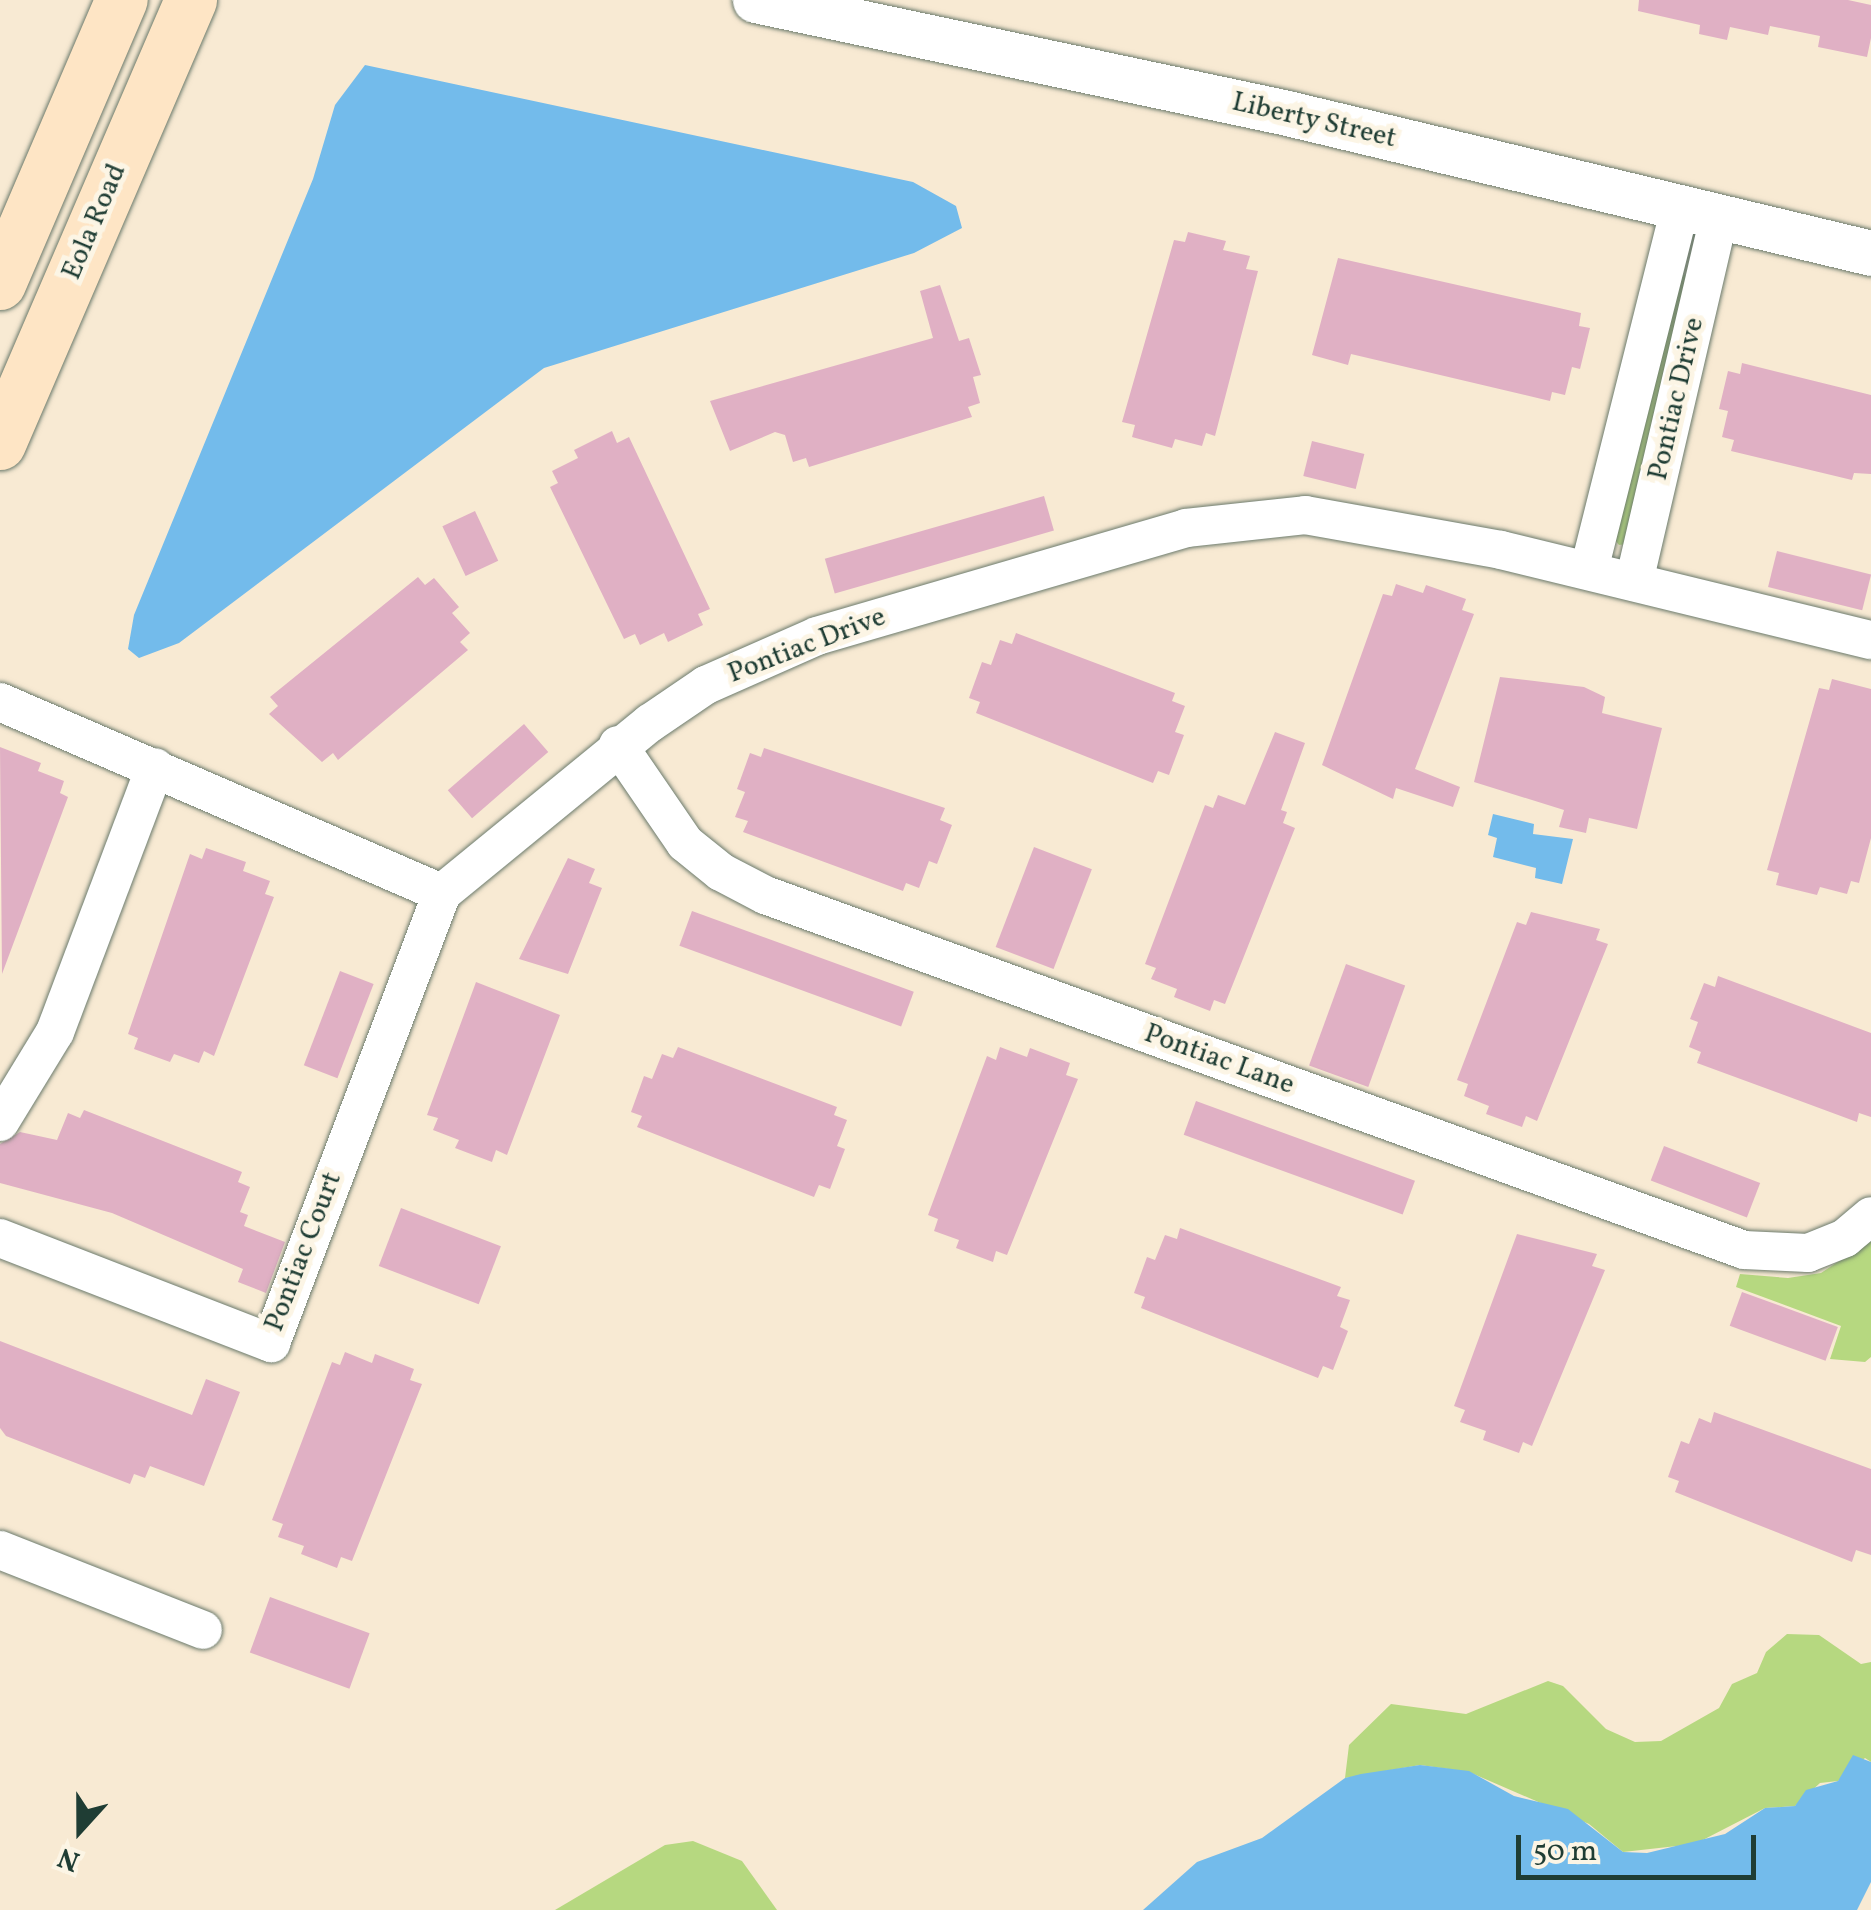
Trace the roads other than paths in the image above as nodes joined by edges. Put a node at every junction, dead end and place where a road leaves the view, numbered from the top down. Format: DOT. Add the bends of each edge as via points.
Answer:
graph roads {
  1 [pos="122,0"];
  2 [pos="191,0"];
  3 [pos="755,0"];
  4 [pos="1700,212"];
  5 [pos="1871,254"];
  6 [pos="0,284"];
  7 [pos="0,444"];
  8 [pos="1590,570"];
  9 [pos="1634,582"];
  10 [pos="1871,640"];
  11 [pos="0,702"];
  12 [pos="618,745"];
  13 [pos="156,767"];
  14 [pos="442,892"];
  15 [pos="0,1122"];
  16 [pos="1871,1216"];
  17 [pos="0,1238"];
  18 [pos="0,1550"];
  19 [pos="203,1630"];
  1 -- 6 [label="main road"];
  2 -- 7 [label="main road, Eola Road"];
  3 -- 4 [label="street, Liberty Street" via="1283,112"];
  4 -- 5 [label="street, Liberty Street"];
  4 -- 8 [label="street, Pontiac Drive"];
  4 -- 9 [label="street, Pontiac Drive"];
  8 -- 9 [label="street, Pontiac Drive"];
  8 -- 12 [label="street, Pontiac Drive" via="1344,518 1274,515 1186,528 816,636 706,685"];
  9 -- 10 [label="street, Pontiac Drive"];
  11 -- 13 [label="street"];
  12 -- 14 [label="street, Pontiac Drive"];
  12 -- 16 [label="street, Pontiac Lane" via="685,842 721,872 765,895 1744,1250 1808,1253 1846,1238"];
  13 -- 14 [label="street"];
  13 -- 15 [label="street" via="55,1032"];
  14 -- 17 [label="street, Pontiac Court" via="271,1343"];
  18 -- 19 [label="street"];
}
